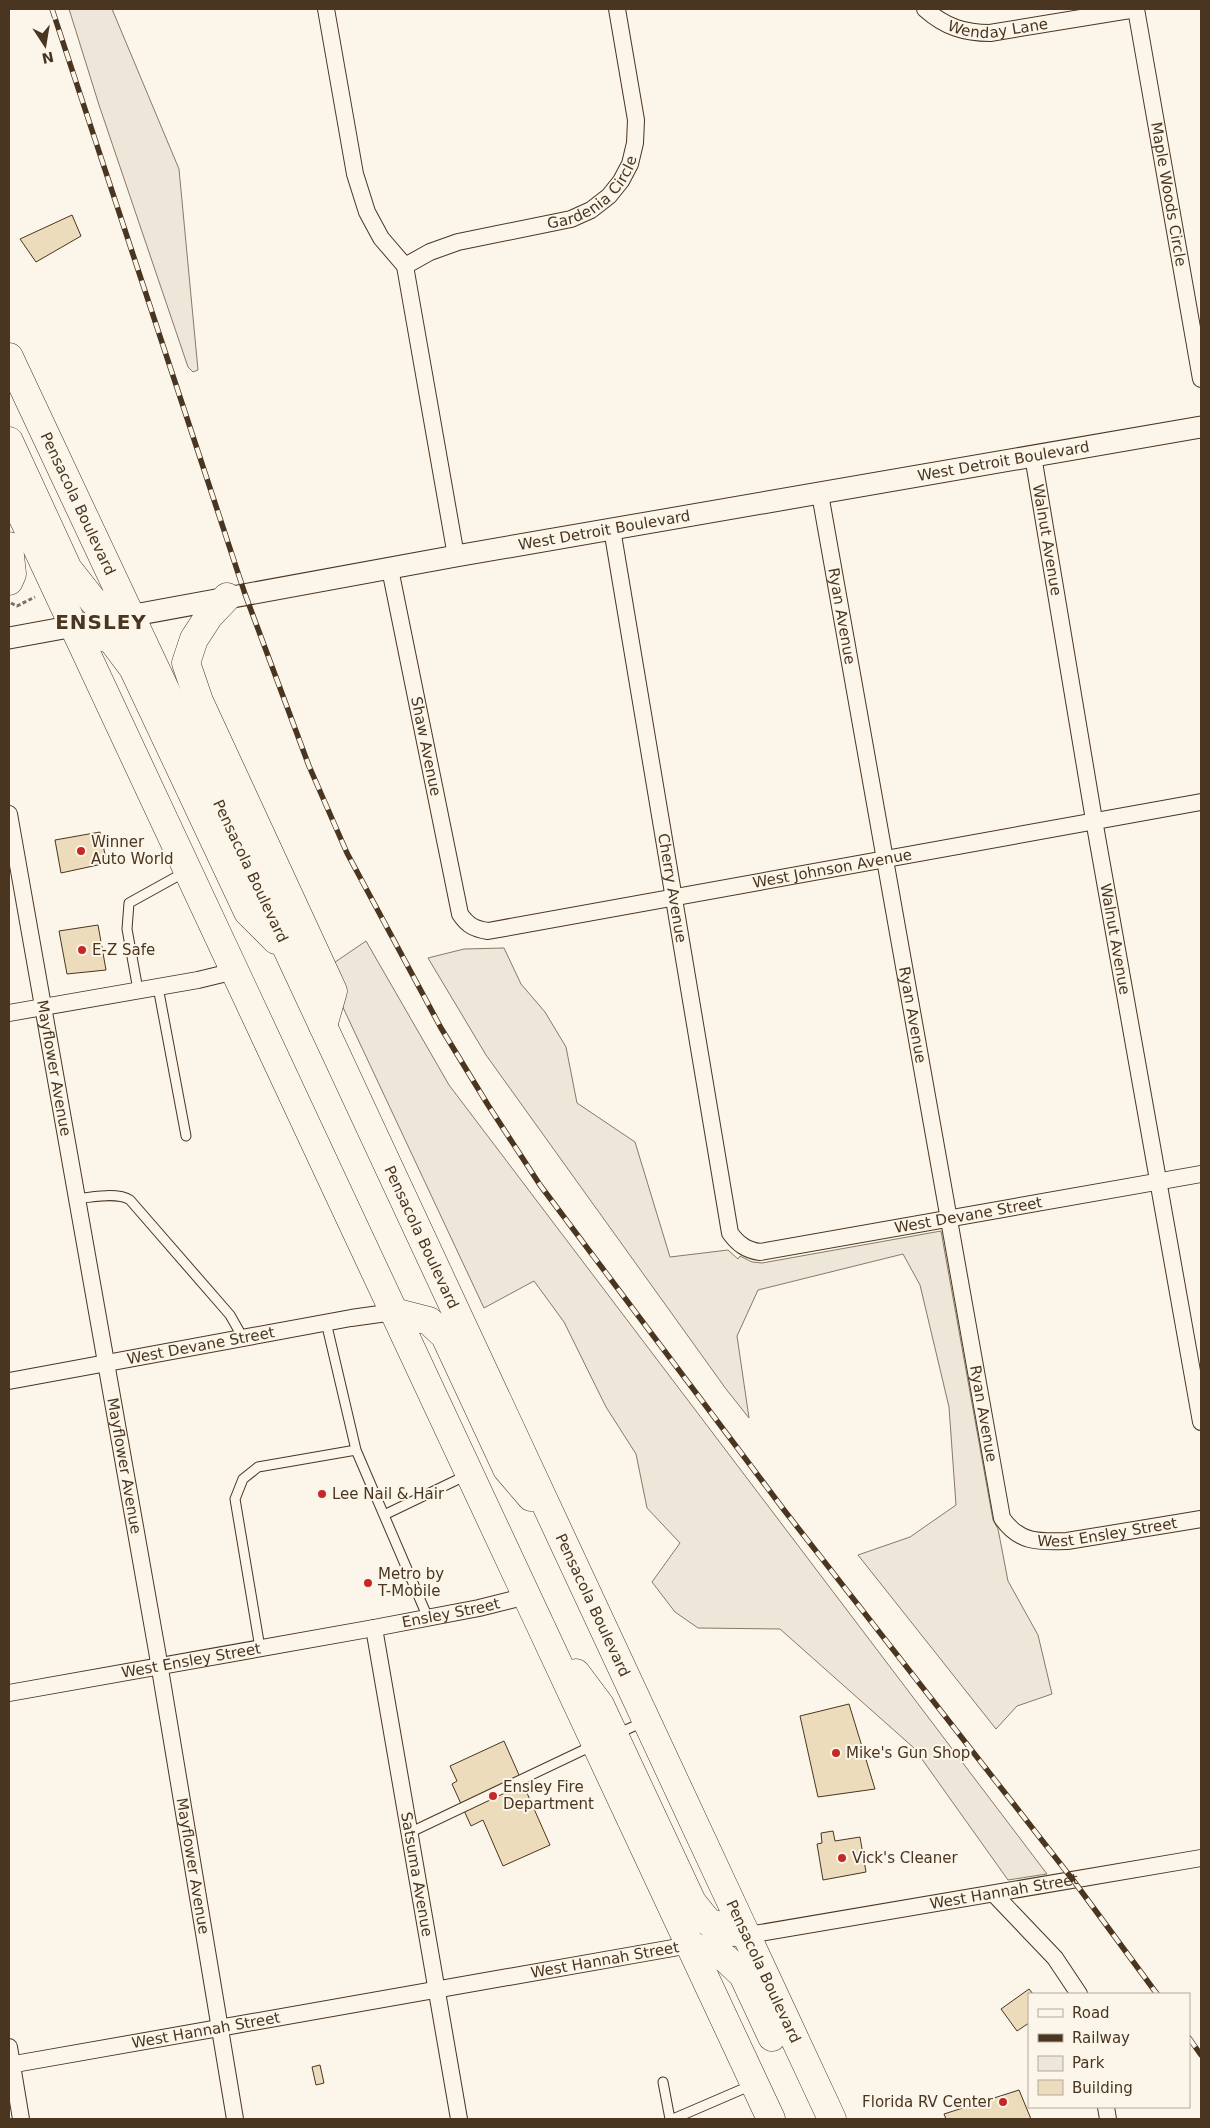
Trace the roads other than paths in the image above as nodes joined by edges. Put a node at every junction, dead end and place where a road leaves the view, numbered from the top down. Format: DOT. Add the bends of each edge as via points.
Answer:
graph roads {
  1 [pos="326,9"];
  2 [pos="617,9"];
  3 [pos="925,9"];
  4 [pos="1136,9"];
  5 [pos="405,266"];
  6 [pos="9,357"];
  7 [pos="1201,379"];
  8 [pos="1201,427"];
  9 [pos="9,440"];
  10 [pos="1033,456"];
  11 [pos="9,488"];
  12 [pos="820,494"];
  13 [pos="612,529"];
  14 [pos="9,546"];
  15 [pos="456,556"];
  16 [pos="390,569"];
  17 [pos="10,592"];
  18 [pos="227,597"];
  19 [pos="130,616"];
  20 [pos="73,626"];
  21 [pos="9,638"];
  22 [pos="1201,802"];
  23 [pos="9,814"];
  24 [pos="1094,820"];
  25 [pos="885,858"];
  26 [pos="188,870"];
  27 [pos="674,897"];
  28 [pos="466,923"];
  29 [pos="289,954"];
  30 [pos="235,971"];
  31 [pos="158,987"];
  32 [pos="138,990"];
  33 [pos="42,1008"];
  34 [pos="9,1013"];
  35 [pos="322,1026"];
  36 [pos="186,1136"];
  37 [pos="1201,1174"];
  38 [pos="1158,1181"];
  39 [pos="76,1199"];
  40 [pos="950,1219"];
  41 [pos="738,1244"];
  42 [pos="394,1312"];
  43 [pos="326,1322"];
  44 [pos="243,1338"];
  45 [pos="105,1364"];
  46 [pos="9,1381"];
  47 [pos="1201,1422"];
  48 [pos="356,1450"];
  49 [pos="470,1473"];
  50 [pos="384,1515"];
  51 [pos="1201,1519"];
  52 [pos="555,1525"];
  53 [pos="1013,1532"];
  54 [pos="527,1596"];
  55 [pos="428,1618"];
  56 [pos="374,1628"];
  57 [pos="260,1648"];
  58 [pos="159,1667"];
  59 [pos="9,1693"];
  60 [pos="646,1720"];
  61 [pos="606,1740"];
  62 [pos="409,1833"];
  63 [pos="1201,1858"];
  64 [pos="994,1894"];
  65 [pos="746,1935"];
  66 [pos="690,1945"];
  67 [pos="436,1990"];
  68 [pos="1078,1993"];
  69 [pos="220,2028"];
  70 [pos="9,2047"];
  71 [pos="10,2065"];
  72 [pos="663,2082"];
  73 [pos="754,2084"];
  74 [pos="21,2119"];
  75 [pos="235,2119"];
  76 [pos="459,2119"];
  77 [pos="672,2119"];
  78 [pos="771,2119"];
  79 [pos="811,2119"];
  80 [pos="832,2119"];
  1 -- 5 [label="street" via="355,174 367,212 381,238"];
  2 -- 5 [label="street, Gardenia Circle" via="636,120 630,164 609,196 592,210 571,219 458,242"];
  3 -- 4 [label="street, Wenday Lane" via="952,27 972,33 990,33"];
  4 -- 7 [label="street, Maple Woods Circle"];
  5 -- 15 [label="street"];
  6 -- 19 [label="highway, Pensacola Boulevard"];
  8 -- 10 [label="street, West Detroit Boulevard"];
  9 -- 19 [label="highway" via="68,569 94,602"];
  10 -- 12 [label="street, West Detroit Boulevard"];
  10 -- 24 [label="street, Walnut Avenue"];
  11 -- 20 [label="highway"];
  12 -- 13 [label="street, West Detroit Boulevard"];
  12 -- 25 [label="street, Ryan Avenue"];
  13 -- 15 [label="street, West Detroit Boulevard"];
  13 -- 27 [label="street, Cherry Avenue"];
  14 -- 17 [label="highway"];
  15 -- 16 [label="street, West Detroit Boulevard"];
  16 -- 18 [label="street, West Detroit Boulevard"];
  16 -- 28 [label="street, Shaw Avenue" via="460,914"];
  18 -- 19 [label="street, West Detroit Boulevard"];
  18 -- 35 [label="highway" via="194,639 186,663 199,701 333,990"];
  19 -- 20 [label="street, West Detroit Boulevard"];
  19 -- 29 [label="highway, Pensacola Boulevard"];
  20 -- 21 [label="street, West Detroit Boulevard"];
  20 -- 26 [label="highway"];
  20 -- 29 [label="highway" via="112,640 133,668 248,912"];
  22 -- 24 [label="street, West Johnson Avenue"];
  23 -- 33 [label="street, Mayflower Avenue"];
  24 -- 25 [label="street, West Johnson Avenue"];
  24 -- 38 [label="street, Walnut Avenue"];
  25 -- 27 [label="street, West Johnson Avenue"];
  25 -- 40 [label="street, Ryan Avenue"];
  26 -- 30 [label="highway"];
  26 -- 32 [label="lane" via="129,903 127,929"];
  27 -- 28 [label="street, West Johnson Avenue" via="488,931 476,930"];
  27 -- 41 [label="street, Cherry Avenue" via="730,1233"];
  29 -- 35 [label="highway, Pensacola Boulevard"];
  30 -- 31 [label="street"];
  30 -- 42 [label="highway"];
  31 -- 32 [label="street"];
  31 -- 36 [label="lane"];
  32 -- 33 [label="street"];
  33 -- 34 [label="street"];
  33 -- 39 [label="street, Mayflower Avenue"];
  35 -- 52 [label="highway, Pensacola Boulevard"];
  37 -- 38 [label="street, West Devane Street"];
  38 -- 40 [label="street, West Devane Street"];
  38 -- 47 [label="street, Walnut Avenue"];
  39 -- 44 [label="lane" via="100,1196 130,1200 230,1315"];
  39 -- 45 [label="street, Mayflower Avenue"];
  40 -- 41 [label="street, West Devane Street" via="760,1252"];
  40 -- 53 [label="street, Ryan Avenue" via="1002,1518"];
  42 -- 43 [label="street, West Devane Street"];
  42 -- 49 [label="highway"];
  42 -- 52 [label="highway" via="430,1320 445,1336 507,1469"];
  43 -- 44 [label="street, West Devane Street"];
  43 -- 48 [label="lane"];
  44 -- 45 [label="street, West Devane Street"];
  45 -- 46 [label="street, West Devane Street"];
  45 -- 58 [label="street, Mayflower Avenue"];
  48 -- 50 [label="lane"];
  48 -- 57 [label="lane" via="258,1467 243,1479 235,1499"];
  49 -- 50 [label="lane"];
  49 -- 54 [label="highway"];
  50 -- 55 [label="lane"];
  51 -- 53 [label="street, West Ensley Street" via="1067,1540 1023,1538"];
  52 -- 60 [label="highway, Pensacola Boulevard"];
  54 -- 55 [label="street, Ensley Street"];
  54 -- 61 [label="highway"];
  55 -- 56 [label="street, Ensley Street"];
  56 -- 57 [label="street, West Ensley Street"];
  56 -- 62 [label="street, Satsuma Avenue"];
  57 -- 58 [label="street, West Ensley Street"];
  58 -- 59 [label="street, West Ensley Street"];
  58 -- 69 [label="street, Mayflower Avenue"];
  60 -- 61 [label="lane"];
  60 -- 65 [label="highway, Pensacola Boulevard"];
  61 -- 62 [label="lane"];
  61 -- 65 [label="highway" via="692,1902 708,1922"];
  61 -- 66 [label="highway"];
  62 -- 67 [label="street, Satsuma Avenue"];
  63 -- 64 [label="street, West Hannah Street"];
  64 -- 65 [label="street, West Hannah Street"];
  64 -- 68 [label="street" via="1055,1958"];
  65 -- 66 [label="street, West Hannah Street"];
  65 -- 80 [label="highway, Pensacola Boulevard"];
  66 -- 67 [label="street, West Hannah Street"];
  66 -- 73 [label="highway"];
  66 -- 79 [label="highway" via="725,1958 743,1975"];
  67 -- 69 [label="street, West Hannah Street"];
  67 -- 76 [label="street, Satsuma Avenue"];
  69 -- 71 [label="street, West Hannah Street"];
  69 -- 75 [label="street, Mayflower Avenue"];
  70 -- 71 [label="street"];
  71 -- 74 [label="street"];
  72 -- 77 [label="lane"];
  73 -- 77 [label="lane"];
  73 -- 78 [label="highway"];
}
